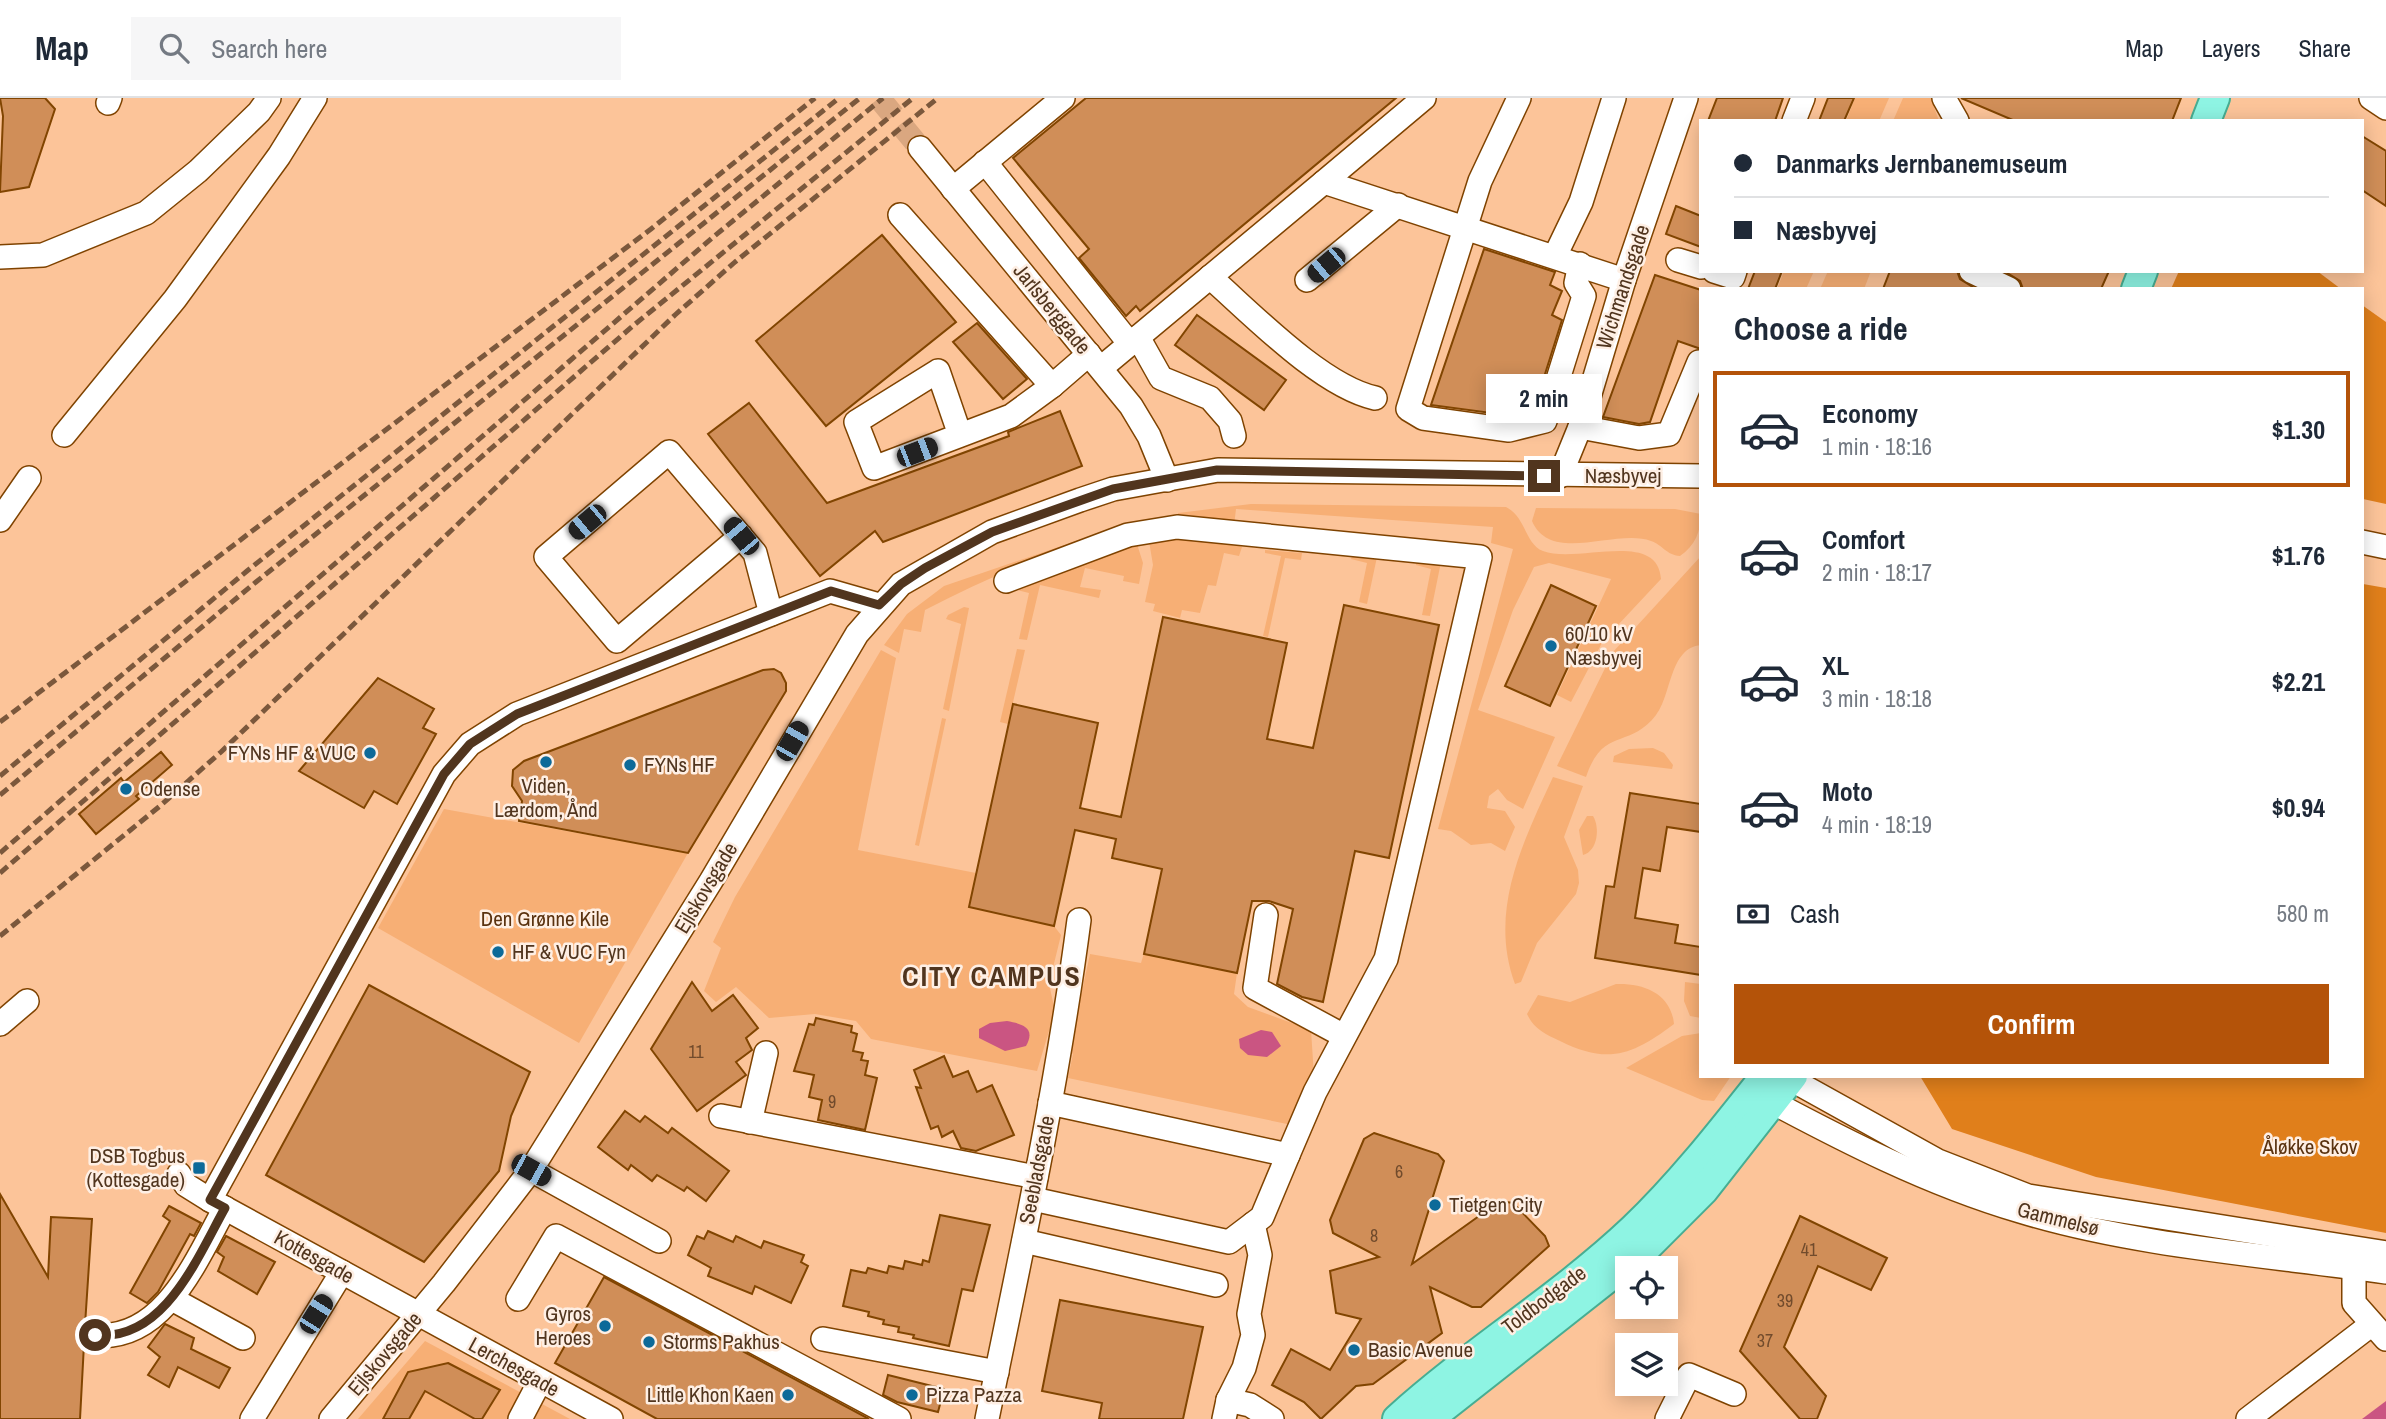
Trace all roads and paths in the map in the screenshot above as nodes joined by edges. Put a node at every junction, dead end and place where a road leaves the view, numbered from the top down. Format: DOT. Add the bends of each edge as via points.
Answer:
graph roads {
  1 [pos="269,98"];
  2 [pos="315,98"];
  3 [pos="1063,98"];
  4 [pos="1424,98"];
  5 [pos="1519,98"];
  6 [pos="1614,98"];
  7 [pos="1686,98"];
  8 [pos="1803,98"];
  9 [pos="1944,98"];
  10 [pos="2215,98"];
  11 [pos="2371,98"];
  12 [pos="2386,108"];
  13 [pos="1795,119"];
  14 [pos="1956,119"];
  15 [pos="2207,119"];
  16 [pos="920,148"];
  17 [pos="985,162"];
  18 [pos="1324,181"];
  19 [pos="953,189"];
  20 [pos="1398,205"];
  21 [pos="900,215"];
  22 [pos="1464,227"];
  23 [pos="1555,256"];
  24 [pos="0,257"];
  25 [pos="1678,260"];
  26 [pos="1580,264"];
  27 [pos="1699,266"];
  28 [pos="1975,273"];
  29 [pos="1210,277"];
  30 [pos="1307,280"];
  31 [pos="1624,280"];
  32 [pos="2005,287"];
  33 [pos="1134,340"];
  34 [pos="1095,361"];
  35 [pos="1699,362"];
  36 [pos="1052,386"];
  37 [pos="1375,398"];
  38 [pos="1580,427"];
  39 [pos="64,435"];
  40 [pos="960,435"];
  41 [pos="1234,436"];
  42 [pos="1560,476"];
  43 [pos="1699,477"];
  44 [pos="29,478"];
  45 [pos="1167,480"];
  46 [pos="0,520"];
  47 [pos="741,536"];
  48 [pos="2364,542"];
  49 [pos="2386,547"];
  50 [pos="1006,580"];
  51 [pos="879,605"];
  52 [pos="771,614"];
  53 [pos="1266,915"];
  54 [pos="1079,920"];
  55 [pos="27,1001"];
  56 [pos="0,1024"];
  57 [pos="1344,1036"];
  58 [pos="766,1053"];
  59 [pos="1777,1084"];
  60 [pos="1050,1103"];
  61 [pos="721,1116"];
  62 [pos="750,1122"];
  63 [pos="1288,1155"];
  64 [pos="531,1170"];
  65 [pos="179,1174"];
  66 [pos="1035,1188"];
  67 [pos="217,1204"];
  68 [pos="1253,1224"];
  69 [pos="659,1241"];
  70 [pos="1024,1241"];
  71 [pos="2386,1253"];
  72 [pos="2354,1268"];
  73 [pos="342,1272"];
  74 [pos="2386,1272"];
  75 [pos="1216,1284"];
  76 [pos="172,1299"];
  77 [pos="518,1299"];
  78 [pos="418,1314"];
  79 [pos="2379,1332"];
  80 [pos="95,1335"];
  81 [pos="243,1338"];
  82 [pos="823,1339"];
  83 [pos="997,1372"];
  84 [pos="540,1381"];
  85 [pos="1734,1394"];
  86 [pos="1226,1410"];
  87 [pos="252,1419"];
  88 [pos="331,1419"];
  89 [pos="520,1419"];
  90 [pos="611,1419"];
  91 [pos="899,1419"];
  92 [pos="987,1419"];
  93 [pos="1272,1419"];
  94 [pos="1397,1419"];
  95 [pos="1429,1419"];
  96 [pos="1667,1419"];
  97 [pos="2248,1419"];
  1 -- 24 [label="street" via="198,171 146,213 43,255"];
  2 -- 39 [label="street" via="279,156 175,299"];
  3 -- 17 [label="street"];
  4 -- 18 [label="street"];
  5 -- 22 [label="street" via="1480,180"];
  6 -- 23 [label="street" via="1581,202"];
  7 -- 31 [label="street, Wichmandsgade"];
  8 -- 13 [label="street"];
  9 -- 14 [label="street"];
  10 -- 15 [label="main road"];
  11 -- 12 [label="street"];
  16 -- 19 [label="street, Jarlsberggade"];
  17 -- 19 [label="street"];
  17 -- 33 [label="street"];
  18 -- 20 [label="street"];
  18 -- 29 [label="street"];
  19 -- 34 [label="street, Jarlsberggade"];
  20 -- 22 [label="street"];
  20 -- 30 [label="street"];
  21 -- 36 [label="street"];
  22 -- 23 [label="street"];
  22 -- 26 [label="street" via="1408,409 1423,418 1509,429 1545,421 1584,296 1576,283"];
  23 -- 26 [label="street"];
  25 -- 27 [label="street"];
  26 -- 31 [label="street"];
  28 -- 32 [label="street"];
  29 -- 33 [label="street"];
  29 -- 37 [label="street" via="1309,363 1359,395"];
  31 -- 38 [label="street, Wichmandsgade"];
  33 -- 34 [label="street"];
  33 -- 41 [label="street" via="1161,378 1210,398 1230,421"];
  34 -- 36 [label="street"];
  34 -- 45 [label="street, Jarlsberggade" via="1131,406"];
  35 -- 38 [label="street" via="1669,434 1639,438"];
  36 -- 40 [label="street" via="1011,416"];
  38 -- 42 [label="street, Wichmandsgade"];
  40 -- 40 [label="street" via="874,468 856,422 938,371"];
  42 -- 43 [label="street, Næsbyvej"];
  42 -- 45 [label="street, Næsbyvej" via="1217,470"];
  44 -- 46 [label="street"];
  45 -- 51 [label="street, Ejlskovsgade" via="1113,489 992,532 925,568"];
  47 -- 47 [label="street" via="669,452 546,557 617,641"];
  47 -- 52 [label="street" via="755,553"];
  48 -- 49 [label="street"];
  50 -- 57 [label="street" via="1128,535 1177,527 1480,556 1386,958"];
  51 -- 52 [label="street" via="831,591"];
  51 -- 64 [label="street, Ejlskovsgade" via="857,634 711,881"];
  52 -- 67 [label="street" via="517,714 470,744 444,774"];
  53 -- 57 [label="street" via="1255,988"];
  54 -- 60 [label="street, Seebladsgade"];
  55 -- 56 [label="street"];
  57 -- 63 [label="street"];
  58 -- 62 [label="street"];
  59 -- 71 [label="street, Gammelsø" via="1938,1161 2028,1196"];
  59 -- 72 [label="street, Gammelsø" via="1898,1167 2021,1212 2128,1236"];
  59 -- 94 [label="main road, Toldbodgade" via="1632,1230"];
  59 -- 95 [label="main road, Toldbodgade" via="1704,1190 1646,1248"];
  60 -- 63 [label="street"];
  60 -- 66 [label="street, Seebladsgade"];
  61 -- 62 [label="street"];
  62 -- 66 [label="street"];
  63 -- 68 [label="street" via="1262,1217"];
  64 -- 69 [label="street"];
  64 -- 78 [label="street, Ejlskovsgade"];
  65 -- 67 [label="street, Kottesgade" via="186,1185"];
  66 -- 68 [label="street" via="1229,1242"];
  66 -- 70 [label="street, Seebladsgade"];
  67 -- 73 [label="street, Kottesgade"];
  67 -- 76 [label="street"];
  68 -- 86 [label="street" via="1260,1255 1249,1314 1253,1335"];
  70 -- 75 [label="street"];
  70 -- 83 [label="street, Seebladsgade"];
  72 -- 74 [label="street, Gammelsø"];
  72 -- 79 [label="street" via="2354,1303"];
  73 -- 78 [label="street, Kottesgade"];
  73 -- 87 [label="street"];
  76 -- 80 [label="street" via="137,1328 116,1336"];
  76 -- 81 [label="street"];
  77 -- 91 [label="street" via="556,1236"];
  78 -- 84 [label="street, Lerchesgade"];
  78 -- 88 [label="street, Ejlskovsgade"];
  79 -- 97 [label="street"];
  82 -- 83 [label="street"];
  83 -- 92 [label="street, Seebladsgade"];
  84 -- 89 [label="street"];
  84 -- 90 [label="street, Lerchesgade"];
  85 -- 96 [label="street" via="1689,1375"];
  86 -- 93 [label="street" via="1250,1405"];
}
